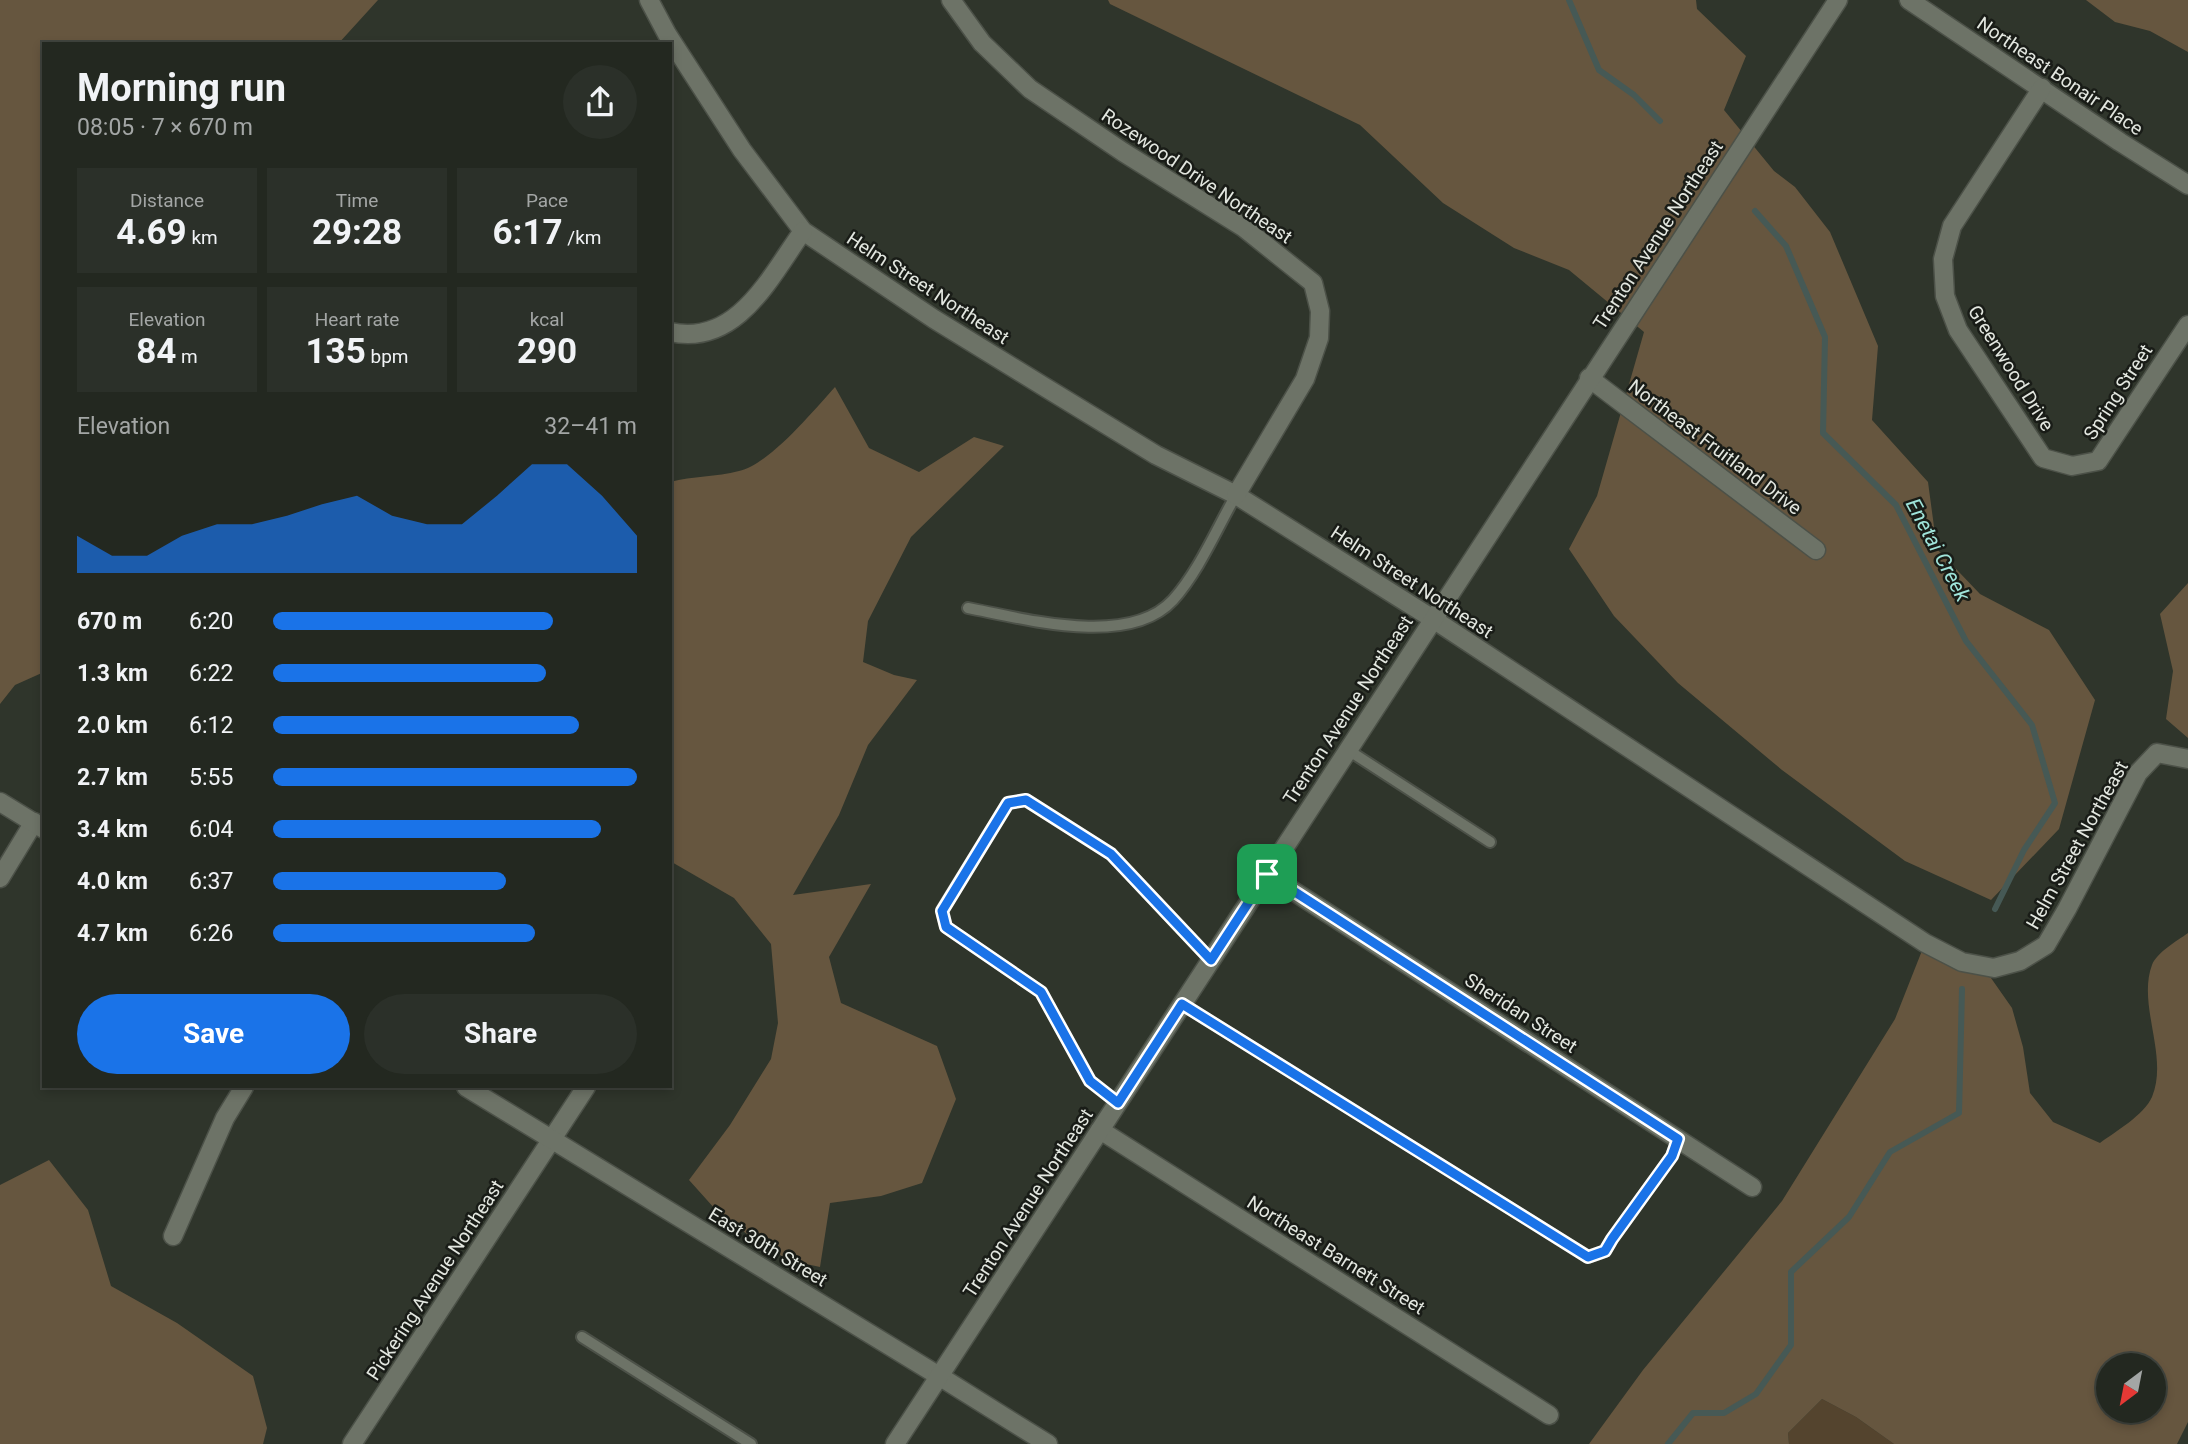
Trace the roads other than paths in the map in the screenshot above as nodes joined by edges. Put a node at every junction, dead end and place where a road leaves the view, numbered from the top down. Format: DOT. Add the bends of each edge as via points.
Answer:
graph roads {
  1 [pos="649,0"];
  2 [pos="951,0"];
  3 [pos="1838,0"];
  4 [pos="1909,0"];
  5 [pos="2042,88"];
  6 [pos="2188,185"];
  7 [pos="803,231"];
  8 [pos="2188,324"];
  9 [pos="672,332"];
  10 [pos="1589,378"];
  11 [pos="2072,466"];
  12 [pos="1236,495"];
  13 [pos="1816,550"];
  14 [pos="968,608"];
  15 [pos="1433,619"];
  16 [pos="1348,750"];
  17 [pos="2188,759"];
  18 [pos="0,802"];
  19 [pos="39,825"];
  20 [pos="1490,842"];
  21 [pos="1267,874"];
  22 [pos="0,878"];
  23 [pos="1211,960"];
  24 [pos="1182,1004"];
  25 [pos="243,1088"];
  26 [pos="468,1088"];
  27 [pos="585,1088"];
  28 [pos="1118,1103"];
  29 [pos="1100,1130"];
  30 [pos="552,1139"];
  31 [pos="1678,1139"];
  32 [pos="1752,1187"];
  33 [pos="173,1236"];
  34 [pos="582,1337"];
  35 [pos="939,1377"];
  36 [pos="1549,1415"];
  37 [pos="352,1444"];
  38 [pos="751,1444"];
  39 [pos="895,1444"];
  40 [pos="1048,1444"];
  1 -- 7 [label="street, Helm Street Northeast" via="742,149"];
  2 -- 12 [label="street, Rozewood Drive Northeast" via="982,43 1030,89 1243,227 1313,283 1320,312 1319,338 1305,379"];
  3 -- 10 [label="street, Trenton Avenue Northeast"];
  4 -- 5 [label="street, Northeast Bonair Place"];
  5 -- 6 [label="street, Northeast Bonair Place"];
  5 -- 11 [label="street, Greenwood Drive" via="1952,226 1942,260 1945,296 1958,330 2043,458"];
  7 -- 9 [label="street" via="745,311 718,329 687,336"];
  7 -- 12 [label="street, Helm Street Northeast" via="934,319 1144,448"];
  8 -- 11 [label="street, Spring Street" via="2098,461"];
  10 -- 13 [label="street, Northeast Fruitland Drive"];
  10 -- 15 [label="street, Trenton Avenue Northeast"];
  12 -- 14 [label="lane" via="1181,590 1151,617 1103,628"];
  12 -- 15 [label="street, Helm Street Northeast"];
  15 -- 16 [label="street, Trenton Avenue Northeast"];
  15 -- 17 [label="street, Helm Street Northeast" via="1925,943 1962,962 1994,968 2020,961 2046,945 2138,773 2157,753"];
  16 -- 20 [label="lane"];
  16 -- 21 [label="street, Trenton Avenue Northeast"];
  18 -- 19 [label="street"];
  19 -- 22 [label="street"];
  21 -- 23 [label="street, Trenton Avenue Northeast"];
  21 -- 31 [label="street, Sheridan Street"];
  23 -- 24 [label="street, Trenton Avenue Northeast"];
  23 -- 28 [label="lane" via="1111,854 1026,800 1008,803 942,911 946,927 1041,992 1090,1081"];
  24 -- 28 [label="street, Trenton Avenue Northeast"];
  24 -- 31 [label="lane" via="1588,1257 1605,1251 1672,1156"];
  25 -- 33 [label="street" via="225,1118"];
  26 -- 30 [label="street, East 30th Street"];
  27 -- 30 [label="street, Pickering Avenue Northeast"];
  28 -- 29 [label="street, Trenton Avenue Northeast"];
  29 -- 35 [label="street, Trenton Avenue Northeast"];
  29 -- 36 [label="street, Northeast Barnett Street"];
  30 -- 35 [label="street, East 30th Street"];
  30 -- 37 [label="street, Pickering Avenue Northeast"];
  31 -- 32 [label="street, Sheridan Street"];
  34 -- 38 [label="lane"];
  35 -- 39 [label="street, Trenton Avenue Northeast"];
  35 -- 40 [label="street, East 30th Street"];
}
